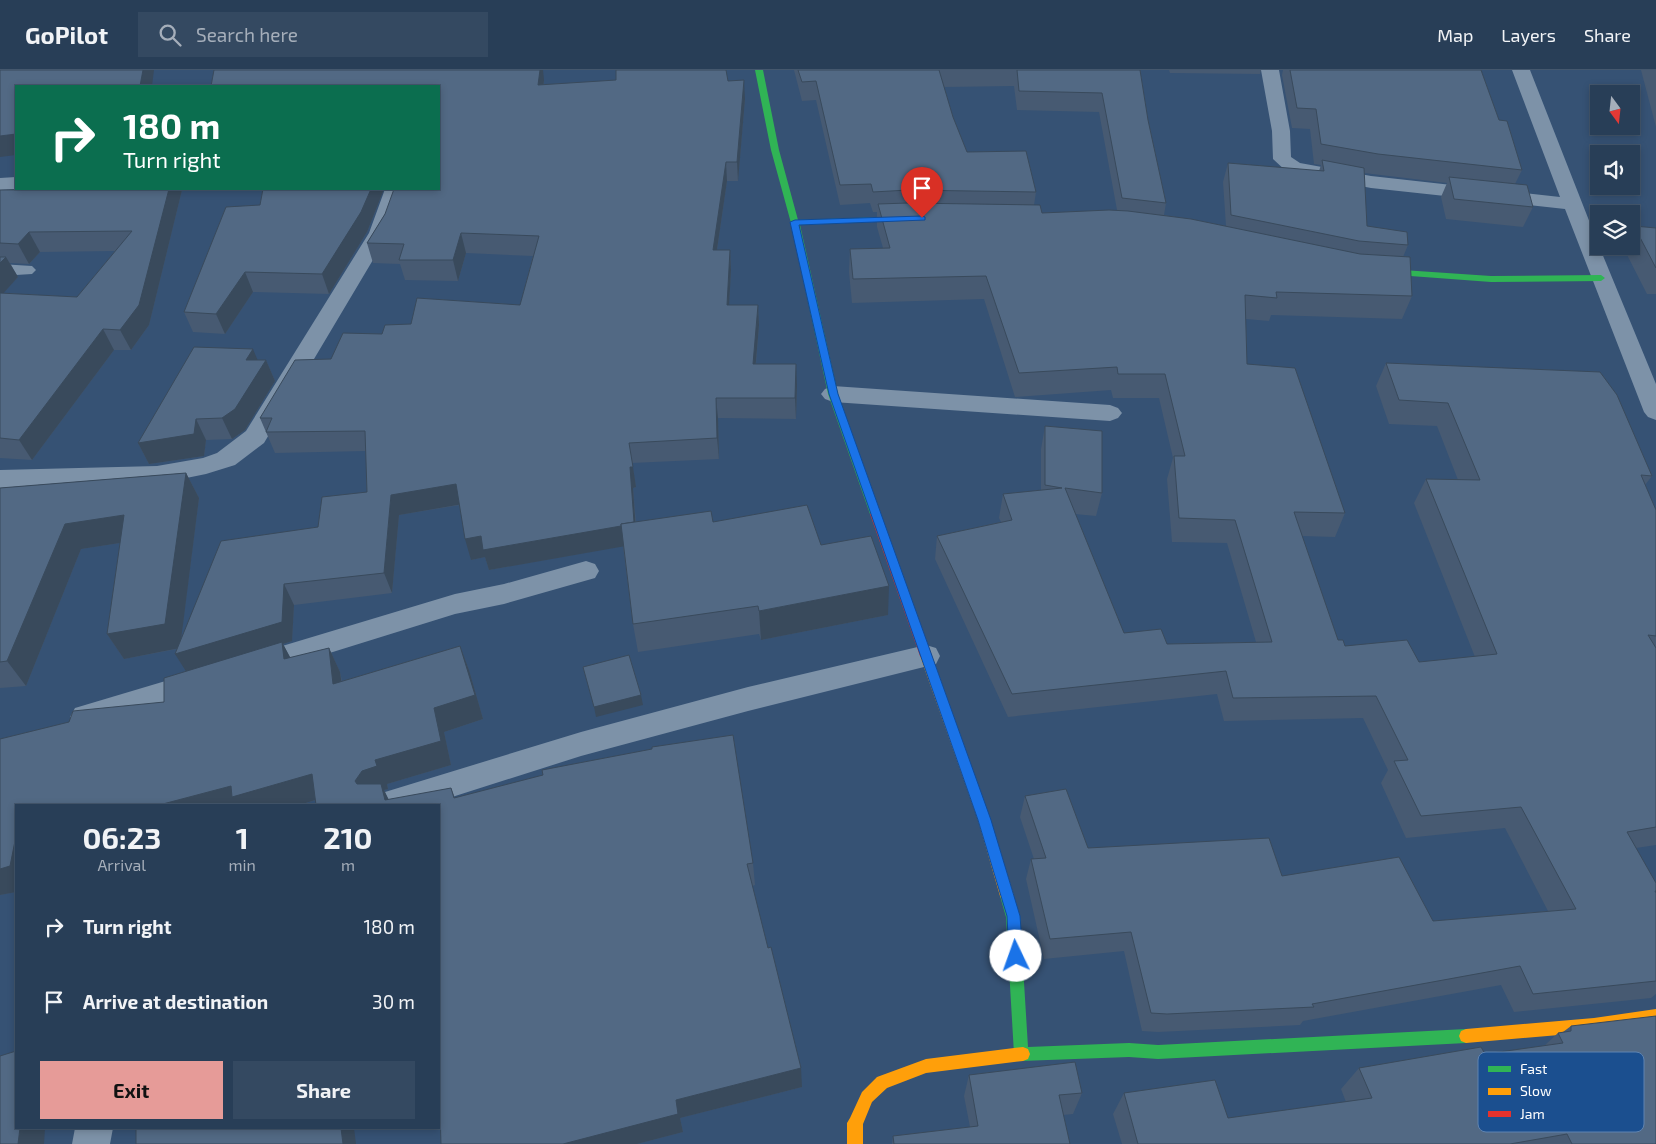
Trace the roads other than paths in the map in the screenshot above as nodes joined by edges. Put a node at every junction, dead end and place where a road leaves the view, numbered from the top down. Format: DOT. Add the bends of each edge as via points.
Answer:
graph roads {
  1 [pos="759,70"];
  2 [pos="1270,70"];
  3 [pos="1521,70"];
  4 [pos="15,183"];
  5 [pos="0,184"];
  6 [pos="395,190"];
  7 [pos="1573,204"];
  8 [pos="925,218"];
  9 [pos="795,222"];
  10 [pos="0,270"];
  11 [pos="25,270"];
  12 [pos="1362,270"];
  13 [pos="1601,278"];
  14 [pos="833,394"];
  15 [pos="1656,412"];
  16 [pos="1110,413"];
  17 [pos="0,479"];
  18 [pos="586,571"];
  19 [pos="926,656"];
  20 [pos="57,726"];
  21 [pos="388,804"];
  22 [pos="1656,1016"];
  23 [pos="1021,1054"];
  24 [pos="94,1129"];
  25 [pos="91,1144"];
  26 [pos="855,1144"];
  1 -- 9 [label="street" via="775,150"];
  2 -- 7 [label="street" via="1281,131 1282,159 1294,168 1371,182"];
  3 -- 7 [label="street"];
  4 -- 5 [label="street"];
  6 -- 17 [label="street" via="379,233 255,437 226,459 157,475"];
  7 -- 13 [label="street"];
  8 -- 9 [label="street"];
  9 -- 14 [label="street"];
  10 -- 11 [label="street"];
  12 -- 13 [label="street" via="1491,279"];
  13 -- 15 [label="street"];
  14 -- 16 [label="street"];
  14 -- 19 [label="street"];
  18 -- 20 [label="street" via="455,604"];
  19 -- 21 [label="street" via="581,744"];
  19 -- 23 [label="street" via="1014,916"];
  22 -- 23 [label="street" via="1463,1037 1158,1052"];
  23 -- 26 [label="street" via="926,1066 882,1082 867,1097 855,1123"];
  24 -- 25 [label="street"];
}
